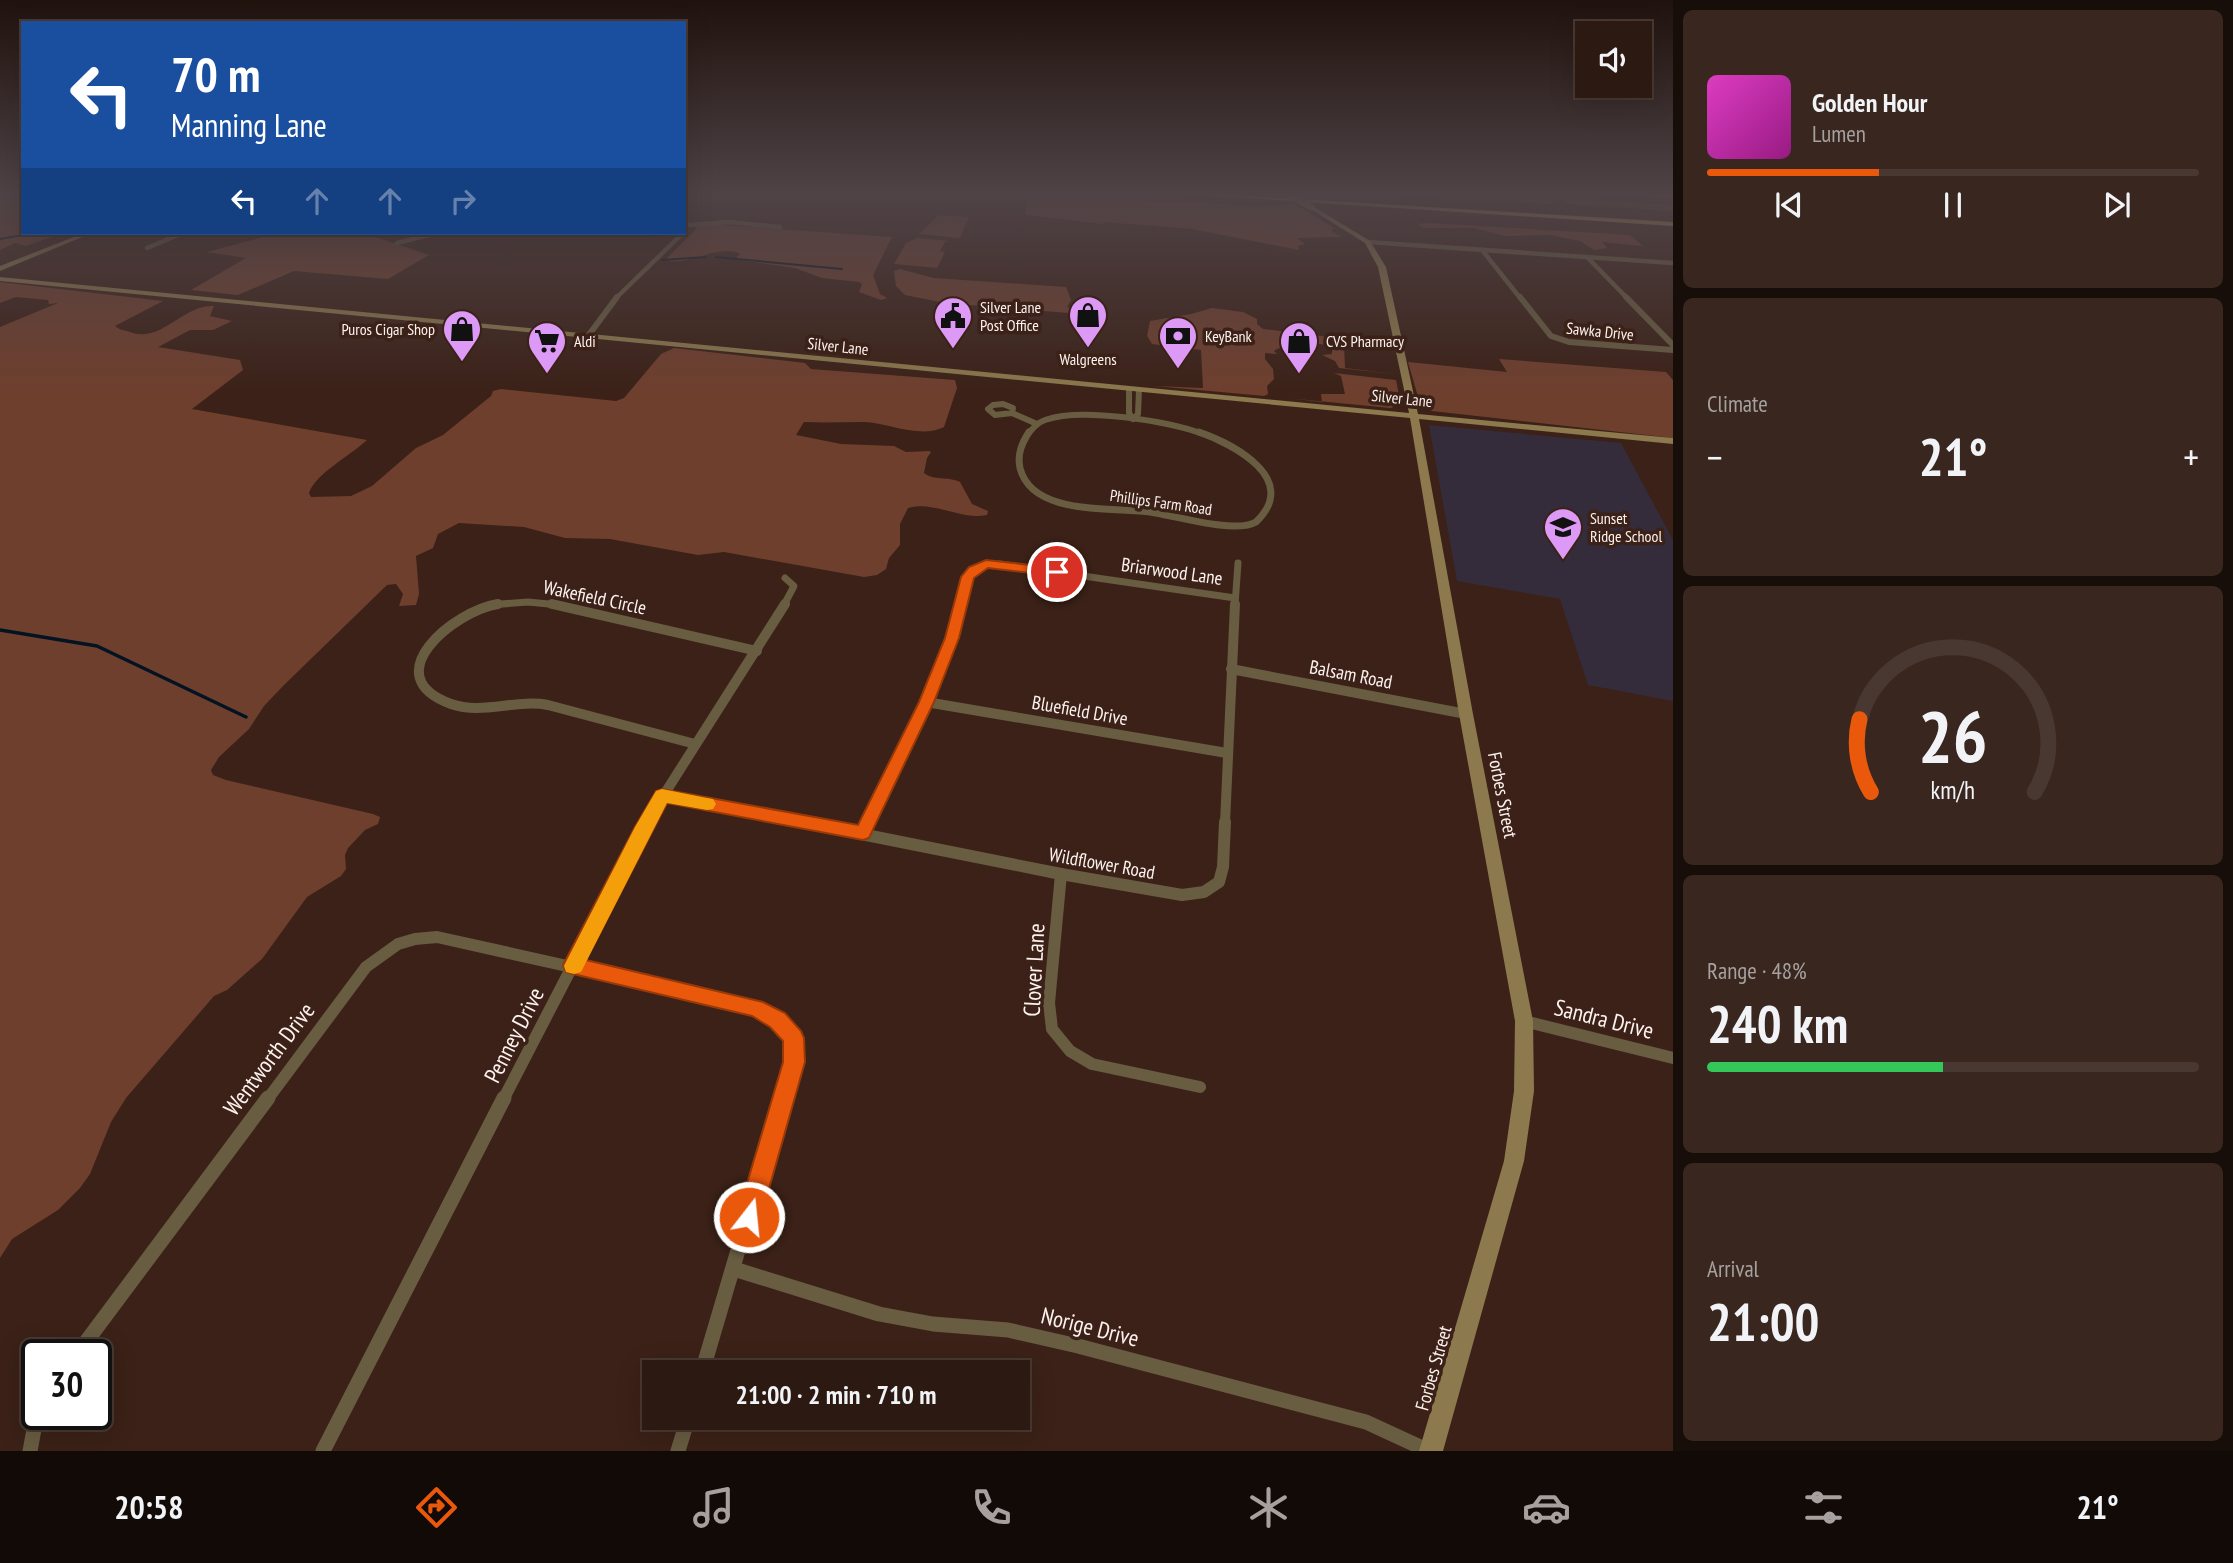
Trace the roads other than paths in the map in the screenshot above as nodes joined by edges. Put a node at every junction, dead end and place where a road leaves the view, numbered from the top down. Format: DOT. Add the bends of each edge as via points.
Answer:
graph roads {
  1 [pos="23,260"];
  2 [pos="655,260"];
  3 [pos="1378,260"];
  4 [pos="1490,260"];
  5 [pos="1590,260"];
  6 [pos="1626,260"];
  7 [pos="1673,263"];
  8 [pos="0,269"];
  9 [pos="0,279"];
  10 [pos="588,336"];
  11 [pos="1673,345"];
  12 [pos="1673,350"];
  13 [pos="1134,390"];
  14 [pos="1012,413"];
  15 [pos="1414,415"];
  16 [pos="1133,419"];
  17 [pos="1037,424"];
  18 [pos="1673,442"];
  19 [pos="1238,563"];
  20 [pos="785,578"];
  21 [pos="1235,598"];
  22 [pos="757,651"];
  23 [pos="1231,669"];
  24 [pos="926,702"];
  25 [pos="1466,714"];
  26 [pos="695,744"];
  27 [pos="1227,753"];
  28 [pos="662,796"];
  29 [pos="863,833"];
  30 [pos="1062,874"];
  31 [pos="573,965"];
  32 [pos="1524,1021"];
  33 [pos="1673,1058"];
  34 [pos="1200,1087"];
  35 [pos="734,1269"];
  36 [pos="88,1339"];
  37 [pos="706,1360"];
  38 [pos="34,1430"];
  39 [pos="684,1430"];
  40 [pos="30,1451"];
  41 [pos="323,1451"];
  42 [pos="678,1451"];
  43 [pos="1430,1451"];
  1 -- 8 [label="main road"];
  2 -- 10 [label="street" via="618,295"];
  3 -- 15 [label="main road, Forbes Street"];
  4 -- 12 [label="street, Sawka Drive" via="1551,337"];
  5 -- 11 [label="street"];
  6 -- 7 [label="street"];
  9 -- 10 [label="main road, Silver Lane"];
  10 -- 13 [label="main road, Silver Lane"];
  13 -- 15 [label="main road, Silver Lane"];
  13 -- 16 [label="street" via="1138,414"];
  14 -- 17 [label="street"];
  15 -- 18 [label="main road, Silver Lane"];
  15 -- 25 [label="main road, Forbes Street"];
  16 -- 17 [label="street, Phillips Farm Road" via="1087,415"];
  16 -- 17 [label="street, Phillips Farm Road" via="1187,429 1247,455 1266,475 1273,496 1257,524 1235,527 1070,505 1042,496 1030,488 1019,463 1021,448"];
  19 -- 21 [label="street, Wildflower Road"];
  20 -- 22 [label="street, Penney Drive" via="794,586 792,593"];
  21 -- 23 [label="street, Wildflower Road"];
  21 -- 24 [label="street, Briarwood Lane" via="986,564 968,577 952,638"];
  22 -- 26 [label="street, Penney Drive"];
  22 -- 26 [label="street, Wakefield Circle" via="559,605 522,601 489,605 458,618 441,630 419,662 419,677 428,691 448,703 493,708 535,703"];
  23 -- 25 [label="street, Balsam Road"];
  23 -- 27 [label="street, Wildflower Road"];
  24 -- 27 [label="street, Bluefield Drive"];
  24 -- 29 [label="street, Briarwood Lane"];
  25 -- 32 [label="main road, Forbes Street"];
  26 -- 28 [label="street, Penney Drive"];
  27 -- 30 [label="street, Wildflower Road" via="1219,882 1204,892 1182,895"];
  28 -- 29 [label="street, Wildflower Road"];
  28 -- 31 [label="street, Penney Drive"];
  29 -- 30 [label="street, Wildflower Road"];
  30 -- 34 [label="street, Clover Lane" via="1049,1003 1052,1030 1070,1051 1092,1064"];
  31 -- 35 [label="street, Wentworth Drive" via="756,1008 777,1020 794,1038 794,1062"];
  31 -- 36 [label="street, Wentworth Drive" via="437,937 413,937 386,949 366,967"];
  31 -- 41 [label="street, Penney Drive"];
  32 -- 33 [label="street, Sandra Drive"];
  32 -- 43 [label="main road, Forbes Street" via="1524,1091 1514,1161"];
  35 -- 37 [label="street"];
  35 -- 43 [label="street, Norige Drive" via="879,1314 1008,1330 1130,1360 1366,1422"];
  38 -- 40 [label="street"];
  39 -- 42 [label="street"];
}
